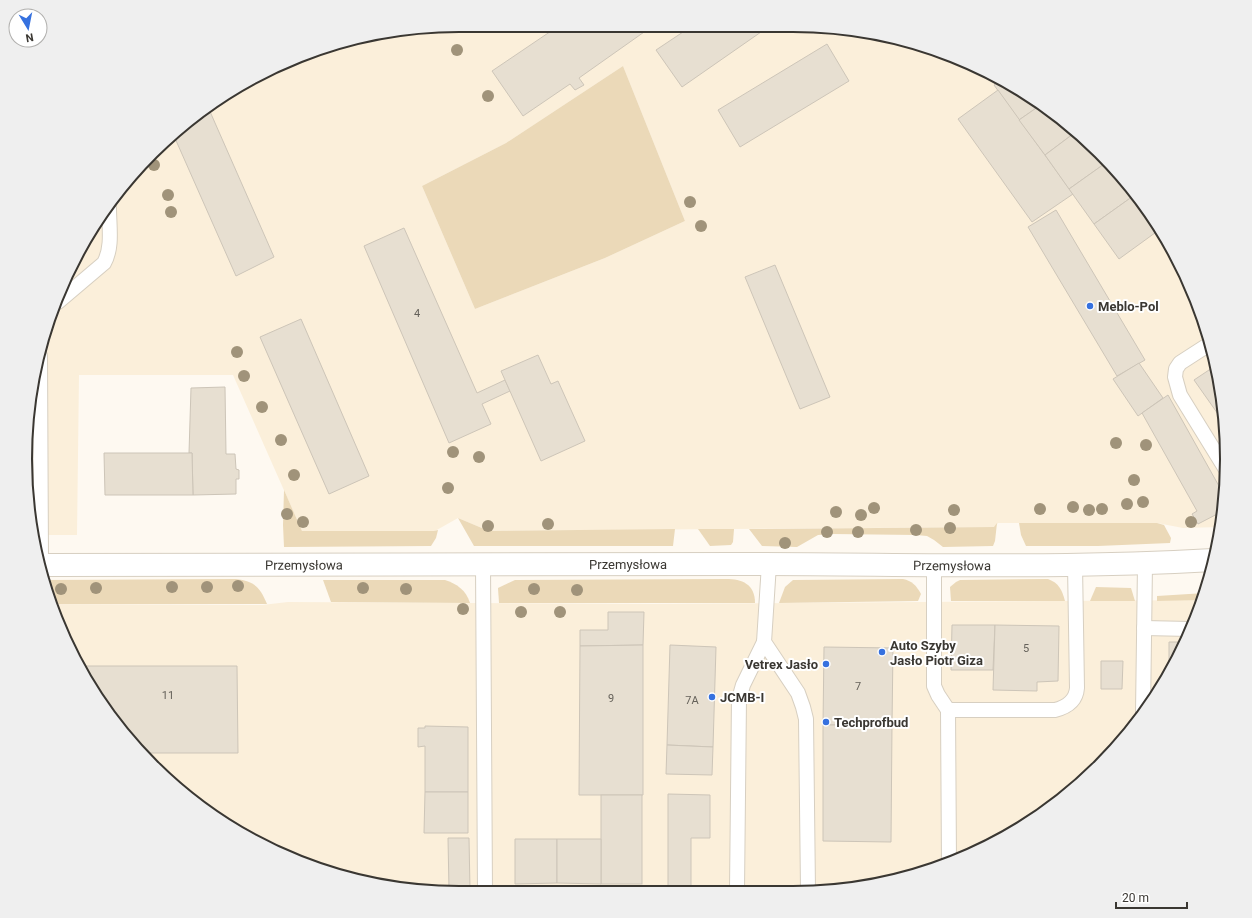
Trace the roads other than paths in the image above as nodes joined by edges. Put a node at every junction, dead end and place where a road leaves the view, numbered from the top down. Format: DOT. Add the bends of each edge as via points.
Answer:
graph roads {
  1 [pos="109,215"];
  2 [pos="65,296"];
  3 [pos="1205,347"];
  4 [pos="40,376"];
  5 [pos="1220,460"];
  6 [pos="40,542"];
  7 [pos="1207,560"];
  8 [pos="483,564"];
  9 [pos="769,564"];
  10 [pos="1145,564"];
  11 [pos="46,565"];
  12 [pos="934,565"];
  13 [pos="1075,565"];
  14 [pos="1144,628"];
  15 [pos="1184,629"];
  16 [pos="764,642"];
  17 [pos="1143,703"];
  18 [pos="948,710"];
  19 [pos="949,856"];
  20 [pos="808,885"];
  21 [pos="485,886"];
  22 [pos="737,886"];
  1 -- 2 [label="lane" via="109,245 104,263"];
  3 -- 5 [label="lane" via="1180,363 1175,377 1180,395"];
  4 -- 6 [label="lane"];
  7 -- 10 [label="street, Przemysłowa"];
  8 -- 9 [label="street, Przemysłowa"];
  8 -- 11 [label="street, Przemysłowa"];
  8 -- 21 [label="lane"];
  9 -- 12 [label="street, Przemysłowa"];
  9 -- 16 [label="lane"];
  10 -- 13 [label="street, Przemysłowa"];
  10 -- 14 [label="lane"];
  12 -- 13 [label="street, Przemysłowa"];
  12 -- 18 [label="lane" via="934,686"];
  13 -- 18 [label="lane" via="1077,688 1073,702 1055,710"];
  14 -- 15 [label="lane"];
  14 -- 17 [label="lane"];
  16 -- 20 [label="lane" via="798,693 806,719"];
  16 -- 22 [label="lane" via="742,685 739,699"];
  18 -- 19 [label="lane"];
}
